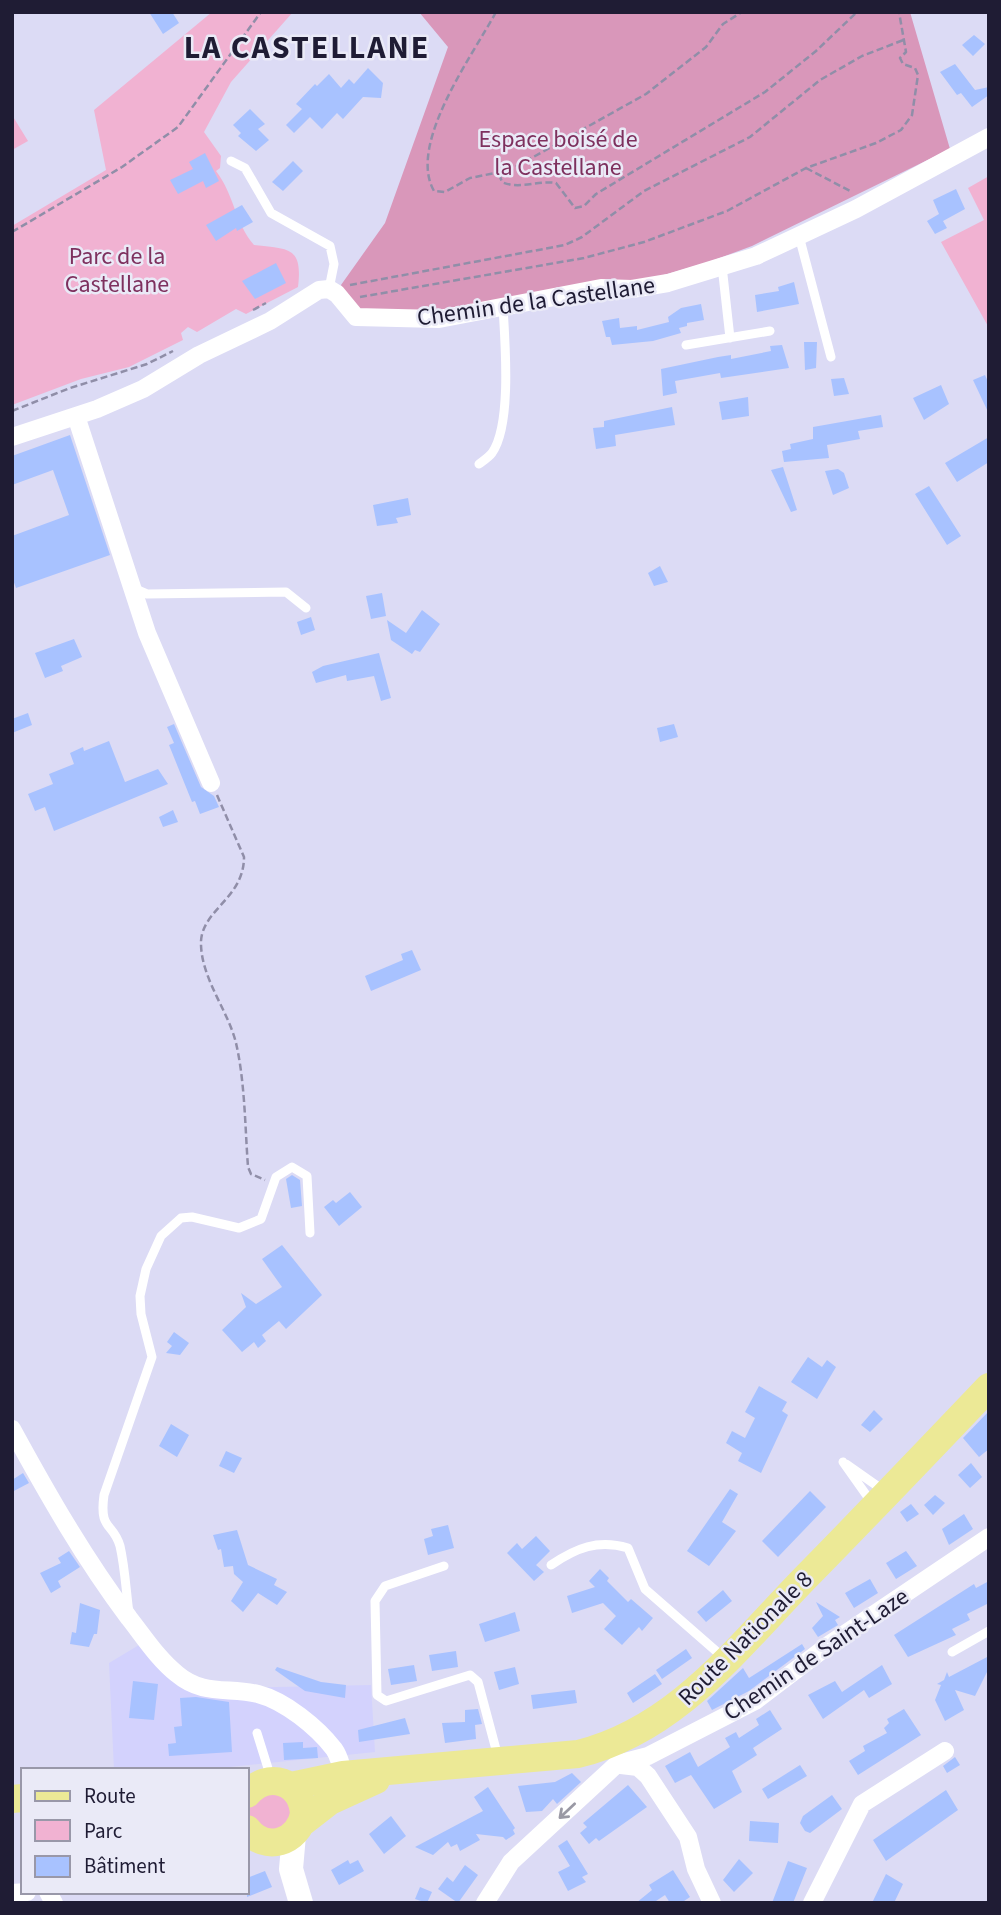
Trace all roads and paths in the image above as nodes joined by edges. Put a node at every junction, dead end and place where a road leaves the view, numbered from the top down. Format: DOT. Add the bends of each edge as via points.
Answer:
graph roads {
  1 [pos="261,12"];
  2 [pos="496,12"];
  3 [pos="742,12"];
  4 [pos="792,12"];
  5 [pos="802,12"];
  6 [pos="857,12"];
  7 [pos="899,12"];
  8 [pos="905,39"];
  9 [pos="989,137"];
  10 [pos="231,161"];
  11 [pos="806,168"];
  12 [pos="499,174"];
  13 [pos="849,192"];
  14 [pos="12,232"];
  15 [pos="799,236"];
  16 [pos="722,267"];
  17 [pos="333,292"];
  18 [pos="269,301"];
  19 [pos="503,307"];
  20 [pos="246,314"];
  21 [pos="769,331"];
  22 [pos="730,338"];
  23 [pos="184,345"];
  24 [pos="687,345"];
  25 [pos="831,357"];
  26 [pos="12,411"];
  27 [pos="76,416"];
  28 [pos="12,437"];
  29 [pos="479,464"];
  30 [pos="133,588"];
  31 [pos="306,608"];
  32 [pos="211,783"];
  33 [pos="274,1183"];
  34 [pos="310,1233"];
  35 [pos="989,1387"];
  36 [pos="12,1429"];
  37 [pos="989,1537"];
  38 [pos="989,1549"];
  39 [pos="955,1560"];
  40 [pos="551,1565"];
  41 [pos="444,1566"];
  42 [pos="130,1618"];
  43 [pos="989,1631"];
  44 [pos="952,1652"];
  45 [pos="726,1660"];
  46 [pos="257,1733"];
  47 [pos="945,1751"];
  48 [pos="612,1756"];
  49 [pos="499,1763"];
  50 [pos="281,1783"];
  51 [pos="345,1784"];
  52 [pos="248,1793"];
  53 [pos="278,1832"];
  54 [pos="301,1903"];
  55 [pos="485,1903"];
  56 [pos="712,1903"];
  57 [pos="812,1903"];
  1 -- 14 [label="path" via="178,127 122,167"];
  2 -- 12 [label="path" via="436,122 428,145 427,179 435,191 445,192 470,178"];
  3 -- 12 [label="path" via="646,94"];
  4 -- 5 [label="path"];
  6 -- 12 [label="path" via="765,92 596,194 584,206 575,208 556,183 512,186 502,182"];
  7 -- 8 [label="path"];
  8 -- 11 [label="path" via="906,52 900,58 918,75 912,115 901,130"];
  8 -- 17 [label="path" via="820,80 750,138 644,191 565,245 360,281"];
  9 -- 15 [label="street, Chemin de la Castellane"];
  10 -- 17 [label="lane" via="245,168 271,213 330,246"];
  11 -- 13 [label="path"];
  11 -- 17 [label="path" via="727,211 584,258 346,300"];
  15 -- 16 [label="street, Chemin de la Castellane"];
  15 -- 25 [label="lane"];
  16 -- 19 [label="street, Chemin de la Castellane" via="668,283 601,288"];
  16 -- 22 [label="lane"];
  17 -- 19 [label="street, Chemin de la Castellane" via="356,317 439,319"];
  17 -- 27 [label="street" via="318,290 270,321 143,388"];
  18 -- 20 [label="path"];
  19 -- 29 [label="lane" via="505,405 501,432 492,454"];
  21 -- 22 [label="lane"];
  22 -- 24 [label="lane"];
  23 -- 26 [label="path" via="147,364"];
  27 -- 28 [label="street"];
  27 -- 30 [label="street"];
  30 -- 31 [label="lane" via="147,594 286,592"];
  30 -- 32 [label="street" via="147,633"];
  32 -- 33 [label="path" via="244,865 242,882 205,928 203,956 236,1043 248,1167 251,1174"];
  33 -- 34 [label="lane" via="292,1167 307,1176"];
  33 -- 42 [label="lane" via="261,1219 248,1225 226,1226 192,1217 172,1224 161,1236 146,1269 141,1314 152,1357 102,1510 121,1549"];
  35 -- 45 [label="main road, Route Nationale 8"];
  36 -- 42 [label="street" via="68,1532"];
  37 -- 39 [label="street, Chemin de Saint-Laze"];
  38 -- 39 [label="street"];
  39 -- 48 [label="street, Chemin de Saint-Laze" via="755,1701 648,1756"];
  40 -- 45 [label="lane" via="592,1544 611,1542 628,1548 645,1589"];
  41 -- 49 [label="lane" via="385,1586 379,1593 375,1601 377,1696 386,1701 470,1675 478,1682"];
  42 -- 51 [label="street" via="170,1667 195,1686 257,1694 292,1710 334,1750"];
  43 -- 44 [label="lane"];
  45 -- 48 [label="main road, Route Nationale 8" via="698,1689"];
  46 -- 50 [label="lane"];
  47 -- 57 [label="street" via="862,1804"];
  48 -- 49 [label="main road, Route Nationale 8" via="578,1754"];
  48 -- 55 [label="street, one-way" via="511,1862"];
  48 -- 56 [label="street" via="648,1776 688,1838"];
  49 -- 51 [label="main road, Route Nationale 8" via="394,1772"];
  50 -- 51 [label="main road, Route Nationale 8"];
  50 -- 52 [label="main road, Route Nationale 8" via="254,1787"];
  50 -- 53 [label="main road" via="301,1798"];
  51 -- 53 [label="main road, Route Nationale 8"];
  53 -- 54 [label="main road"];
}
